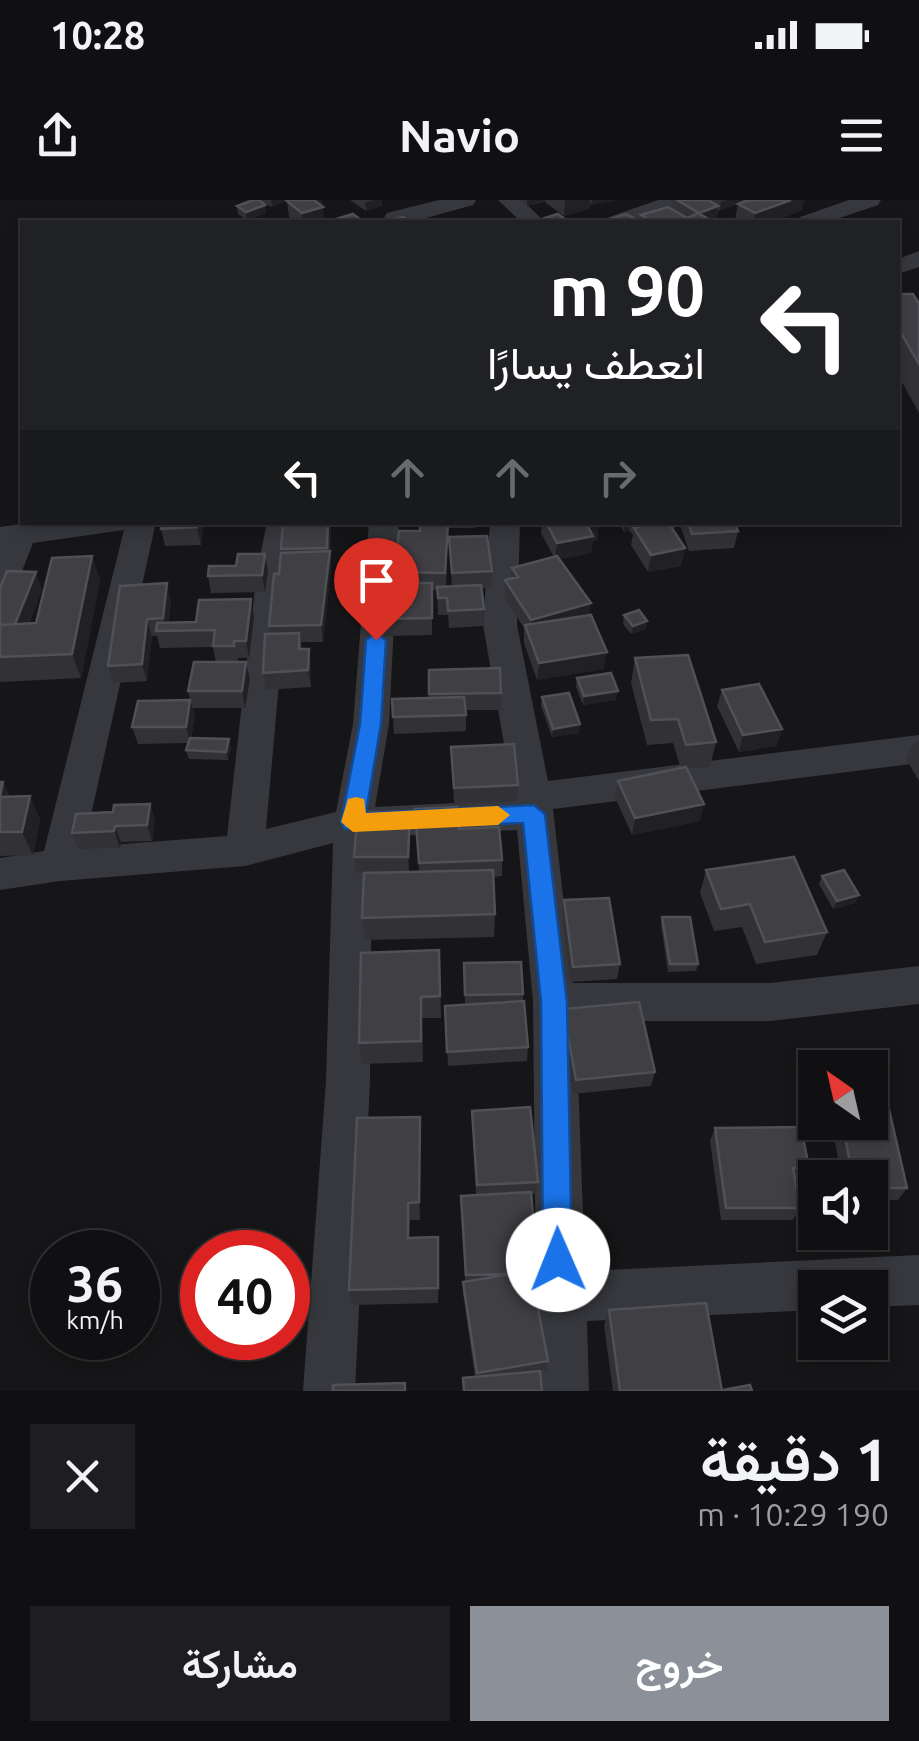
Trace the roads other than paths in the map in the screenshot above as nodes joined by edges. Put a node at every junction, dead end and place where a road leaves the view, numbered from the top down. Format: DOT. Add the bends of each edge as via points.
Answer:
graph roads {
  1 [pos="465,200"];
  2 [pos="509,200"];
  3 [pos="623,200"];
  4 [pos="679,200"];
  5 [pos="870,200"];
  6 [pos="644,214"];
  7 [pos="398,220"];
  8 [pos="532,220"];
  9 [pos="624,220"];
  10 [pos="814,220"];
  11 [pos="95,525"];
  12 [pos="140,525"];
  13 [pos="281,525"];
  14 [pos="384,525"];
  15 [pos="505,525"];
  16 [pos="10,536"];
  17 [pos="0,591"];
  18 [pos="919,749"];
  19 [pos="533,806"];
  20 [pos="353,822"];
  21 [pos="245,850"];
  22 [pos="60,865"];
  23 [pos="0,874"];
  24 [pos="919,985"];
  25 [pos="554,1002"];
  26 [pos="919,1280"];
  27 [pos="558,1297"];
  28 [pos="329,1391"];
  29 [pos="562,1391"];
  1 -- 7 [label="street"];
  2 -- 8 [label="street"];
  3 -- 6 [label="street"];
  4 -- 6 [label="street"];
  5 -- 10 [label="street"];
  6 -- 9 [label="street"];
  11 -- 16 [label="street"];
  12 -- 22 [label="street"];
  13 -- 21 [label="street"];
  14 -- 20 [label="street" via="370,724"];
  15 -- 19 [label="street" via="500,625"];
  16 -- 17 [label="street"];
  18 -- 19 [label="street"];
  19 -- 20 [label="street"];
  19 -- 25 [label="street"];
  20 -- 21 [label="street"];
  20 -- 28 [label="street" via="348,1082"];
  21 -- 22 [label="street"];
  22 -- 23 [label="street"];
  24 -- 25 [label="street" via="770,1002"];
  25 -- 27 [label="street"];
  26 -- 27 [label="street"];
  27 -- 29 [label="street"];
}
